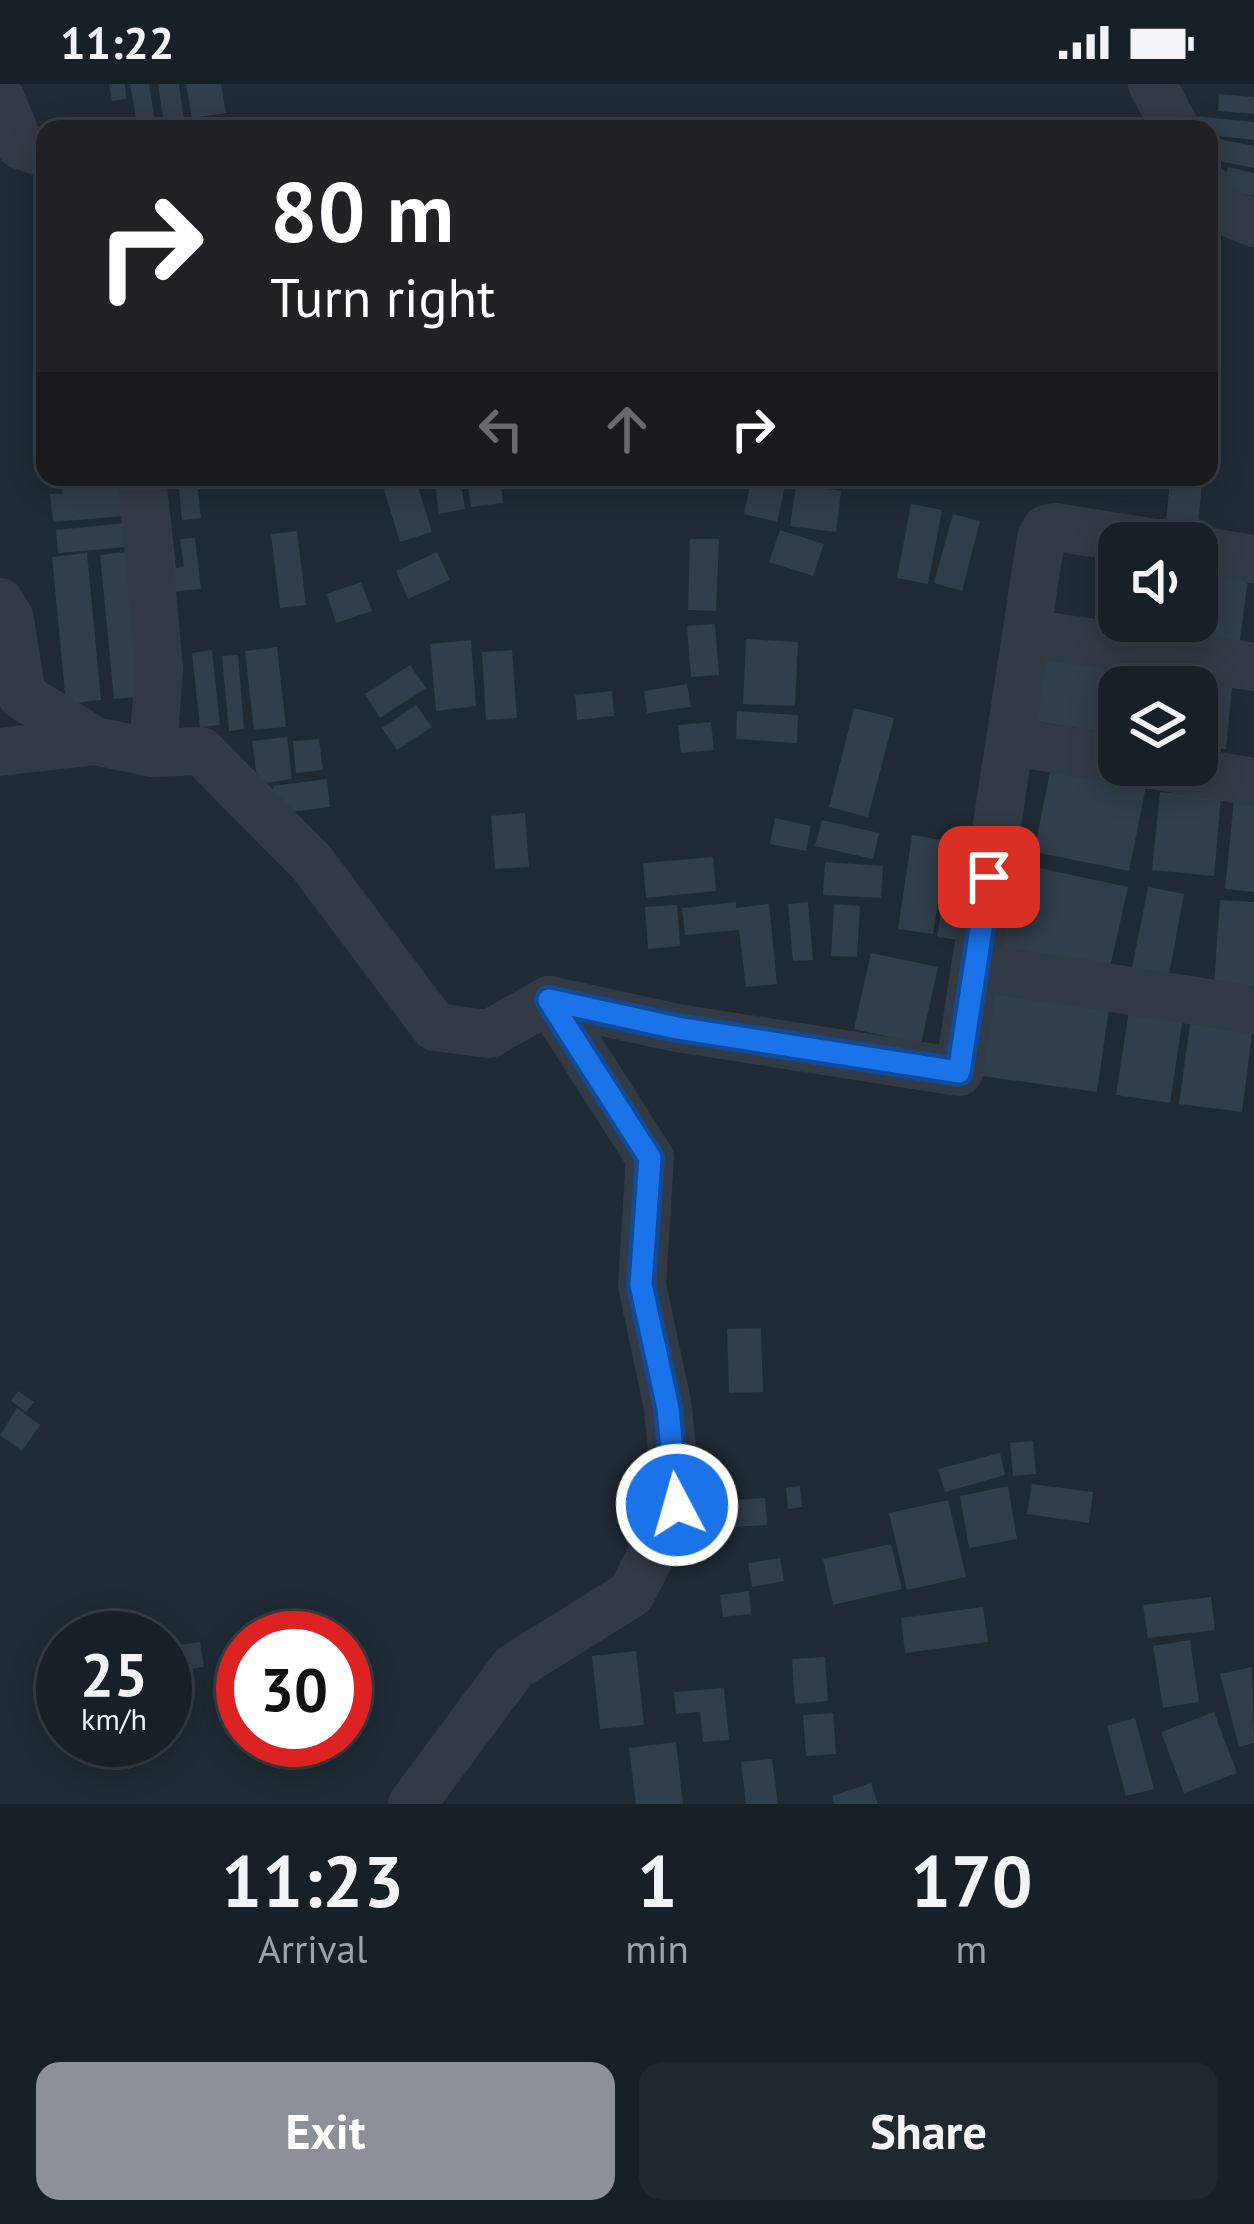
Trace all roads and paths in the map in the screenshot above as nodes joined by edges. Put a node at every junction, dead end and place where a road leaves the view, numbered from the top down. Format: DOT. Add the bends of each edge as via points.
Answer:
graph roads {
  1 [pos="1152,84"];
  2 [pos="0,97"];
  3 [pos="1172,120"];
  4 [pos="36,151"];
  5 [pos="1218,205"];
  6 [pos="1254,223"];
  7 [pos="143,486"];
  8 [pos="1098,534"];
  9 [pos="1218,553"];
  10 [pos="1254,559"];
  11 [pos="0,602"];
  12 [pos="1027,633"];
  13 [pos="1254,667"];
  14 [pos="95,741"];
  15 [pos="1011,742"];
  16 [pos="0,752"];
  17 [pos="153,753"];
  18 [pos="1098,756"];
  19 [pos="1218,776"];
  20 [pos="1254,782"];
  21 [pos="975,967"];
  22 [pos="549,1000"];
  23 [pos="1254,1010"];
  24 [pos="412,1804"];
  1 -- 3 [label="street"];
  2 -- 4 [label="street" via="20,145"];
  5 -- 6 [label="street"];
  7 -- 17 [label="street" via="159,669"];
  8 -- 12 [label="street" via="1046,529"];
  9 -- 10 [label="street"];
  11 -- 14 [label="street" via="22,696"];
  12 -- 13 [label="street"];
  12 -- 15 [label="street"];
  14 -- 16 [label="street"];
  14 -- 17 [label="street"];
  15 -- 18 [label="street"];
  15 -- 21 [label="street"];
  17 -- 22 [label="street" via="201,751 313,863 435,1027 489,1034"];
  19 -- 20 [label="street"];
  21 -- 22 [label="street" via="959,1072"];
  21 -- 23 [label="street"];
  22 -- 24 [label="street" via="650,1158 641,1285 668,1408 677,1505 632,1594 514,1667"];
}
